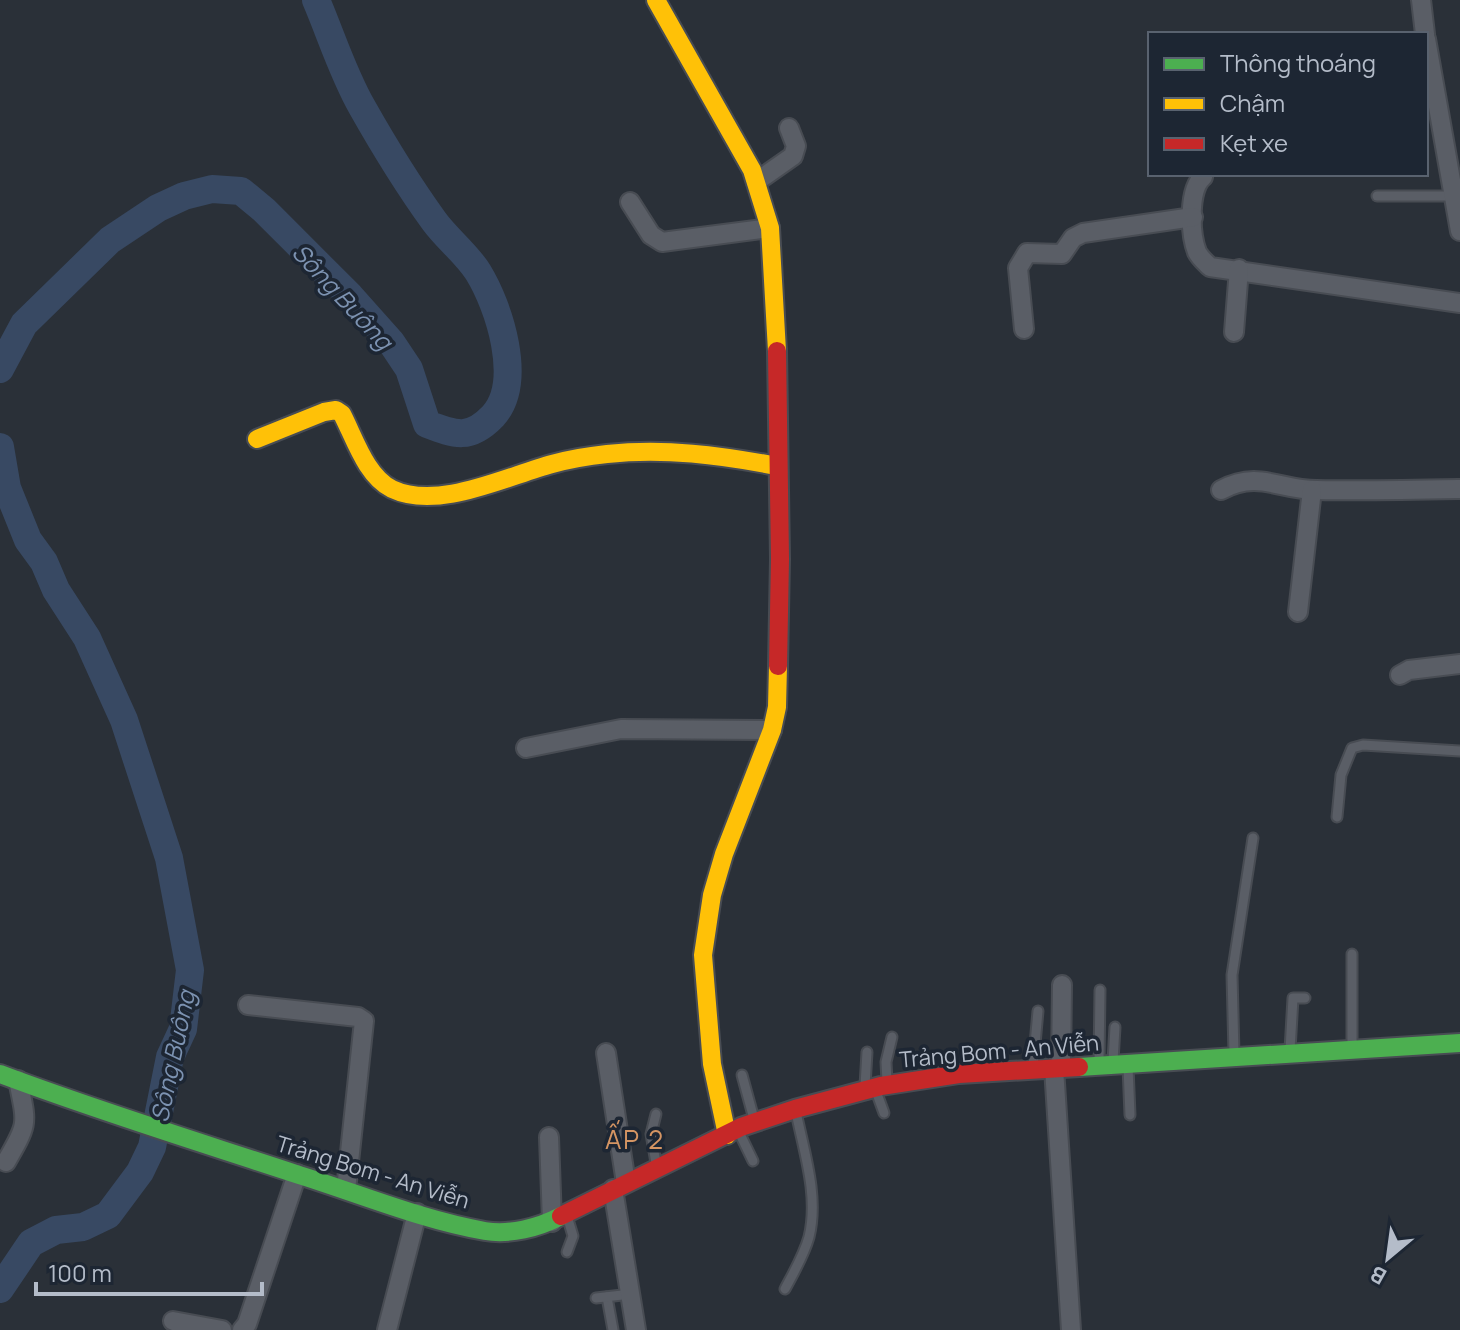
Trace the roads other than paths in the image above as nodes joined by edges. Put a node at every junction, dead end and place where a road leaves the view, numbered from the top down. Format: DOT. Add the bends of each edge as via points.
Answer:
graph roads {
  1 [pos="656,0"];
  2 [pos="1421,0"];
  3 [pos="1425,32"];
  4 [pos="1428,48"];
  5 [pos="789,128"];
  6 [pos="1203,177"];
  7 [pos="756,182"];
  8 [pos="1377,196"];
  9 [pos="1452,196"];
  10 [pos="630,202"];
  11 [pos="1193,217"];
  12 [pos="770,228"];
  13 [pos="1460,231"];
  14 [pos="1239,269"];
  15 [pos="1460,303"];
  16 [pos="1024,329"];
  17 [pos="1234,332"];
  18 [pos="257,439"];
  19 [pos="777,466"];
  20 [pos="1460,489"];
  21 [pos="1221,490"];
  22 [pos="1312,490"];
  23 [pos="1298,612"];
  24 [pos="1460,664"];
  25 [pos="1400,675"];
  26 [pos="772,730"];
  27 [pos="526,748"];
  28 [pos="1460,751"];
  29 [pos="1337,817"];
  30 [pos="1253,838"];
  31 [pos="1352,954"];
  32 [pos="1062,985"];
  33 [pos="1100,990"];
  34 [pos="1305,998"];
  35 [pos="248,1005"];
  36 [pos="1038,1011"];
  37 [pos="1115,1027"];
  38 [pos="892,1037"];
  39 [pos="1460,1043"];
  40 [pos="1352,1050"];
  41 [pos="867,1052"];
  42 [pos="606,1053"];
  43 [pos="1290,1054"];
  44 [pos="1234,1057"];
  45 [pos="1113,1065"];
  46 [pos="1058,1068"];
  47 [pos="1033,1069"];
  48 [pos="742,1075"];
  49 [pos="9,1077"];
  50 [pos="876,1087"];
  51 [pos="795,1109"];
  52 [pos="884,1113"];
  53 [pos="656,1114"];
  54 [pos="1130,1115"];
  55 [pos="740,1129"];
  56 [pos="549,1137"];
  57 [pos="753,1161"];
  58 [pos="6,1162"];
  59 [pos="657,1166"];
  60 [pos="297,1174"];
  61 [pos="619,1186"];
  62 [pos="346,1190"];
  63 [pos="417,1213"];
  64 [pos="559,1219"];
  65 [pos="567,1252"];
  66 [pos="785,1289"];
  67 [pos="631,1294"];
  68 [pos="173,1321"];
  69 [pos="222,1330"];
  70 [pos="242,1330"];
  71 [pos="387,1330"];
  72 [pos="613,1330"];
  73 [pos="636,1330"];
  74 [pos="1071,1330"];
  1 -- 7 [label="street"];
  2 -- 3 [label="street"];
  4 -- 9 [label="street"];
  5 -- 7 [label="street" via="796,146 793,156"];
  6 -- 11 [label="street" via="1192,196"];
  7 -- 12 [label="street"];
  8 -- 9 [label="lane"];
  9 -- 13 [label="street"];
  10 -- 12 [label="street" via="651,235 662,242"];
  11 -- 14 [label="street" via="1199,257 1210,267"];
  11 -- 16 [label="street" via="1083,233 1059,255 1027,253 1018,268"];
  12 -- 19 [label="street" via="778,360"];
  14 -- 15 [label="street"];
  14 -- 17 [label="street"];
  18 -- 19 [label="street" via="336,410 375,478 402,492 434,495 553,463 632,451 676,451"];
  19 -- 26 [label="street" via="779,657"];
  20 -- 22 [label="street"];
  21 -- 22 [label="street" via="1238,481 1265,481"];
  22 -- 23 [label="street"];
  24 -- 25 [label="street" via="1421,667"];
  26 -- 27 [label="street" via="621,729"];
  26 -- 55 [label="street" via="724,854 703,955 712,1064"];
  28 -- 29 [label="lane" via="1352,748 1341,775"];
  30 -- 44 [label="lane" via="1232,975"];
  31 -- 40 [label="lane"];
  32 -- 46 [label="street"];
  33 -- 45 [label="lane"];
  34 -- 43 [label="lane" via="1288,997"];
  35 -- 62 [label="street" via="364,1021"];
  36 -- 47 [label="lane"];
  37 -- 45 [label="lane"];
  38 -- 50 [label="lane"];
  39 -- 40 [label="street, Trảng Bom - An Viễn"];
  40 -- 43 [label="street, Trảng Bom - An Viễn"];
  41 -- 50 [label="lane"];
  42 -- 61 [label="street"];
  43 -- 44 [label="street, Trảng Bom - An Viễn"];
  44 -- 45 [label="street, Trảng Bom - An Viễn"];
  45 -- 46 [label="street, Trảng Bom - An Viễn"];
  45 -- 54 [label="lane"];
  46 -- 47 [label="street, Trảng Bom - An Viễn"];
  46 -- 74 [label="street"];
  47 -- 50 [label="street, Trảng Bom - An Viễn"];
  48 -- 55 [label="lane"];
  49 -- 58 [label="street" via="26,1120"];
  49 -- 60 [label="street, Trảng Bom - An Viễn"];
  50 -- 51 [label="street, Trảng Bom - An Viễn"];
  50 -- 52 [label="lane"];
  51 -- 55 [label="street, Trảng Bom - An Viễn"];
  51 -- 66 [label="lane" via="811,1183 811,1224"];
  53 -- 59 [label="lane" via="651,1134"];
  55 -- 57 [label="lane"];
  55 -- 59 [label="street, Trảng Bom - An Viễn"];
  56 -- 64 [label="street"];
  59 -- 61 [label="street, Trảng Bom - An Viễn"];
  60 -- 62 [label="street, Trảng Bom - An Viễn"];
  60 -- 70 [label="street"];
  61 -- 64 [label="street, Trảng Bom - An Viễn"];
  61 -- 67 [label="street"];
  62 -- 63 [label="street, Trảng Bom - An Viễn"];
  63 -- 64 [label="street, Trảng Bom - An Viễn" via="497,1232"];
  63 -- 71 [label="street"];
  64 -- 65 [label="lane" via="573,1236"];
  67 -- 72 [label="lane" via="601,1297"];
  67 -- 73 [label="street"];
  68 -- 69 [label="street"];
}
